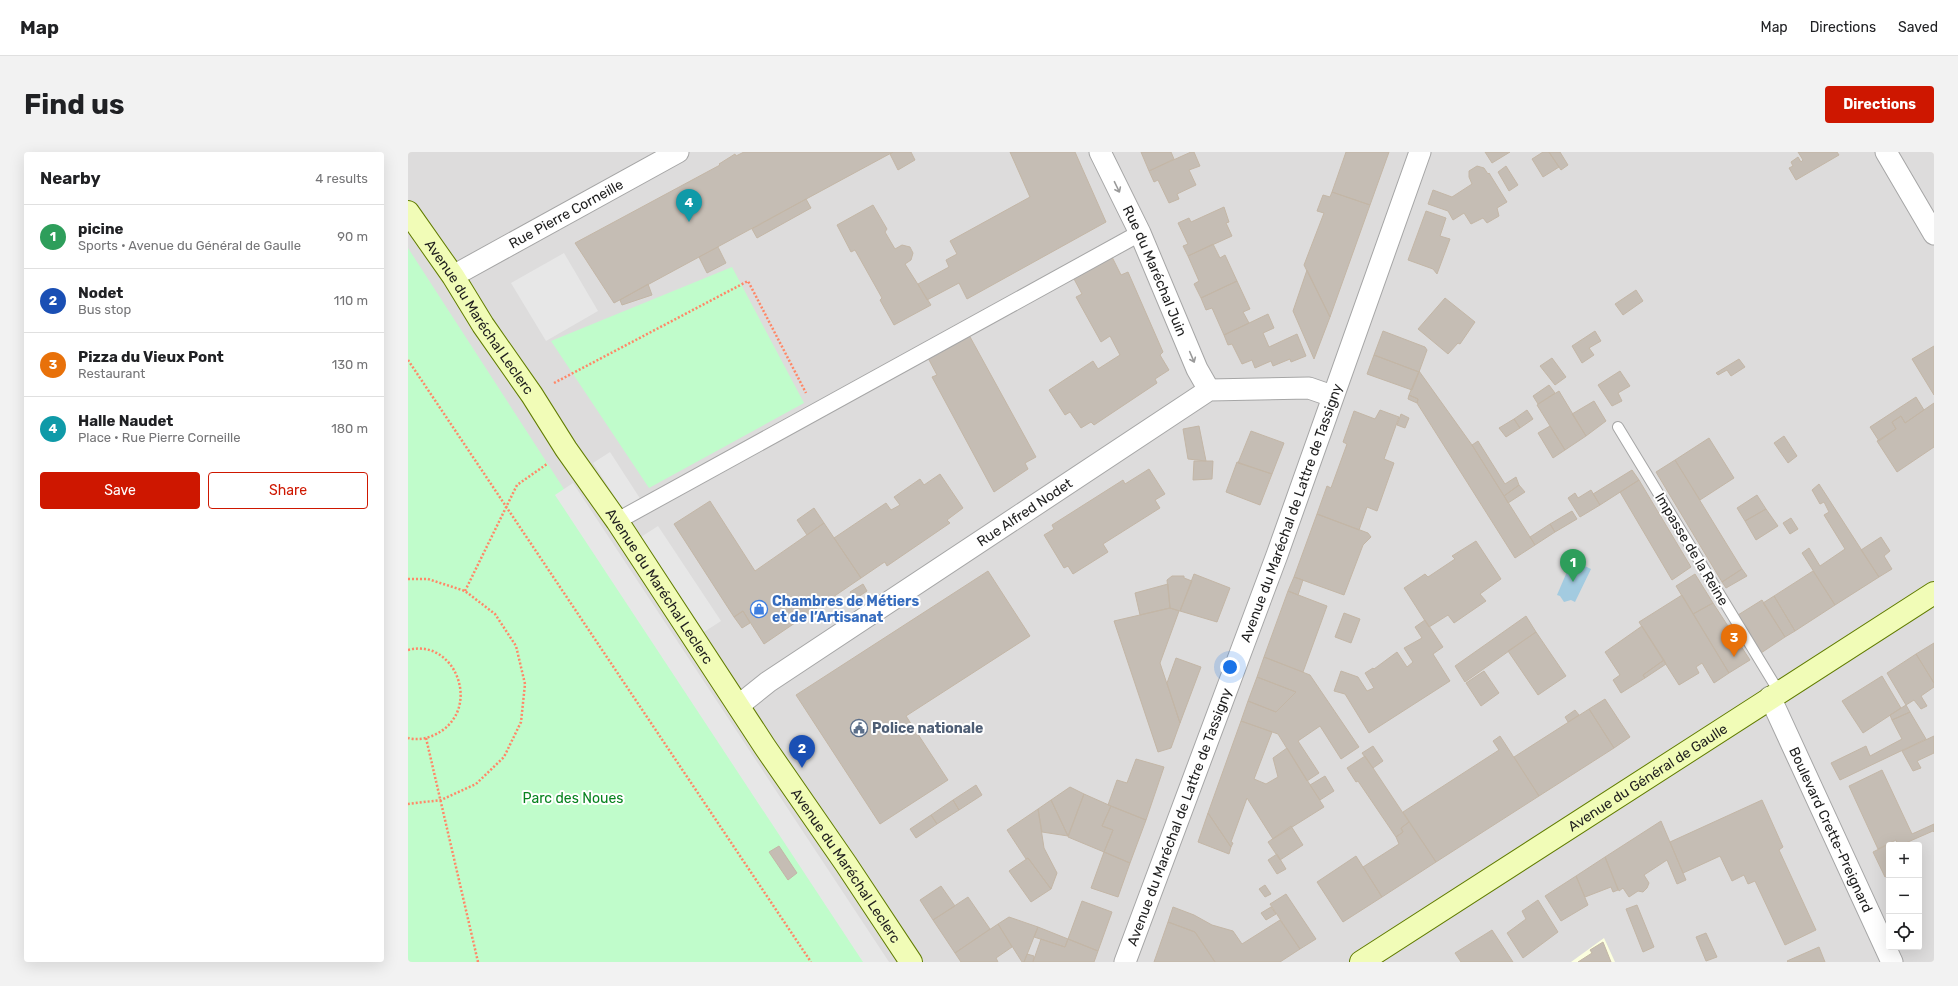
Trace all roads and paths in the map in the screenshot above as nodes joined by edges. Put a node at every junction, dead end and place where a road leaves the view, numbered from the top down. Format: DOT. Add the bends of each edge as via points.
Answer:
graph roads {
  1 [pos="678,152"];
  2 [pos="1100,152"];
  3 [pos="1420,152"];
  4 [pos="1886,152"];
  5 [pos="408,212"];
  6 [pos="1140,233"];
  7 [pos="1934,234"];
  8 [pos="453,276"];
  9 [pos="408,360"];
  10 [pos="1209,390"];
  11 [pos="532,394"];
  12 [pos="1332,396"];
  13 [pos="816,412"];
  14 [pos="1618,427"];
  15 [pos="538,471"];
  16 [pos="507,509"];
  17 [pos="617,521"];
  18 [pos="408,579"];
  19 [pos="465,591"];
  20 [pos="1934,593"];
  21 [pos="408,650"];
  22 [pos="1774,694"];
  23 [pos="738,706"];
  24 [pos="408,738"];
  25 [pos="426,738"];
  26 [pos="441,800"];
  27 [pos="408,804"];
  28 [pos="478,962"];
  29 [pos="811,962"];
  30 [pos="911,962"];
  31 [pos="1125,962"];
  32 [pos="1361,962"];
  33 [pos="1892,962"];
  1 -- 8 [label="street, Rue Pierre Corneille"];
  2 -- 6 [label="street, Rue du Maréchal Juin, one-way"];
  3 -- 12 [label="street, Avenue du Maréchal de Lattre de Tassigny"];
  4 -- 7 [label="street"];
  5 -- 8 [label="main road, Avenue du Maréchal Leclerc"];
  6 -- 10 [label="street, Rue du Maréchal Juin, one-way" via="1197,369"];
  6 -- 13 [label="street"];
  8 -- 11 [label="main road, Avenue du Maréchal Leclerc" via="483,325"];
  9 -- 16 [label="path"];
  10 -- 12 [label="street" via="1309,388"];
  10 -- 23 [label="street, Rue Alfred Nodet" via="768,682"];
  11 -- 13 [label="path" via="748,281"];
  11 -- 17 [label="main road, Avenue du Maréchal Leclerc" via="566,449"];
  12 -- 31 [label="street, Avenue du Maréchal de Lattre de Tassigny" via="1274,562"];
  13 -- 17 [label="street"];
  14 -- 22 [label="lane, Impasse de la Reine"];
  15 -- 16 [label="path" via="518,485"];
  16 -- 19 [label="path"];
  16 -- 29 [label="path"];
  17 -- 23 [label="main road, Avenue du Maréchal Leclerc"];
  18 -- 19 [label="path" via="428,579"];
  19 -- 26 [label="path" via="495,614 516,646 525,684 521,722 504,757 476,784"];
  20 -- 22 [label="main road, Avenue du Général de Gaulle"];
  21 -- 25 [label="path" via="425,650 438,654 457,674 461,686 461,700 457,713 449,725 439,733"];
  22 -- 32 [label="main road, Avenue du Général de Gaulle"];
  22 -- 33 [label="street, Boulevard Crette-Preignard"];
  23 -- 30 [label="main road, Avenue du Maréchal Leclerc"];
  24 -- 25 [label="path"];
  25 -- 26 [label="path"];
  26 -- 27 [label="path"];
  26 -- 28 [label="path"];
}
